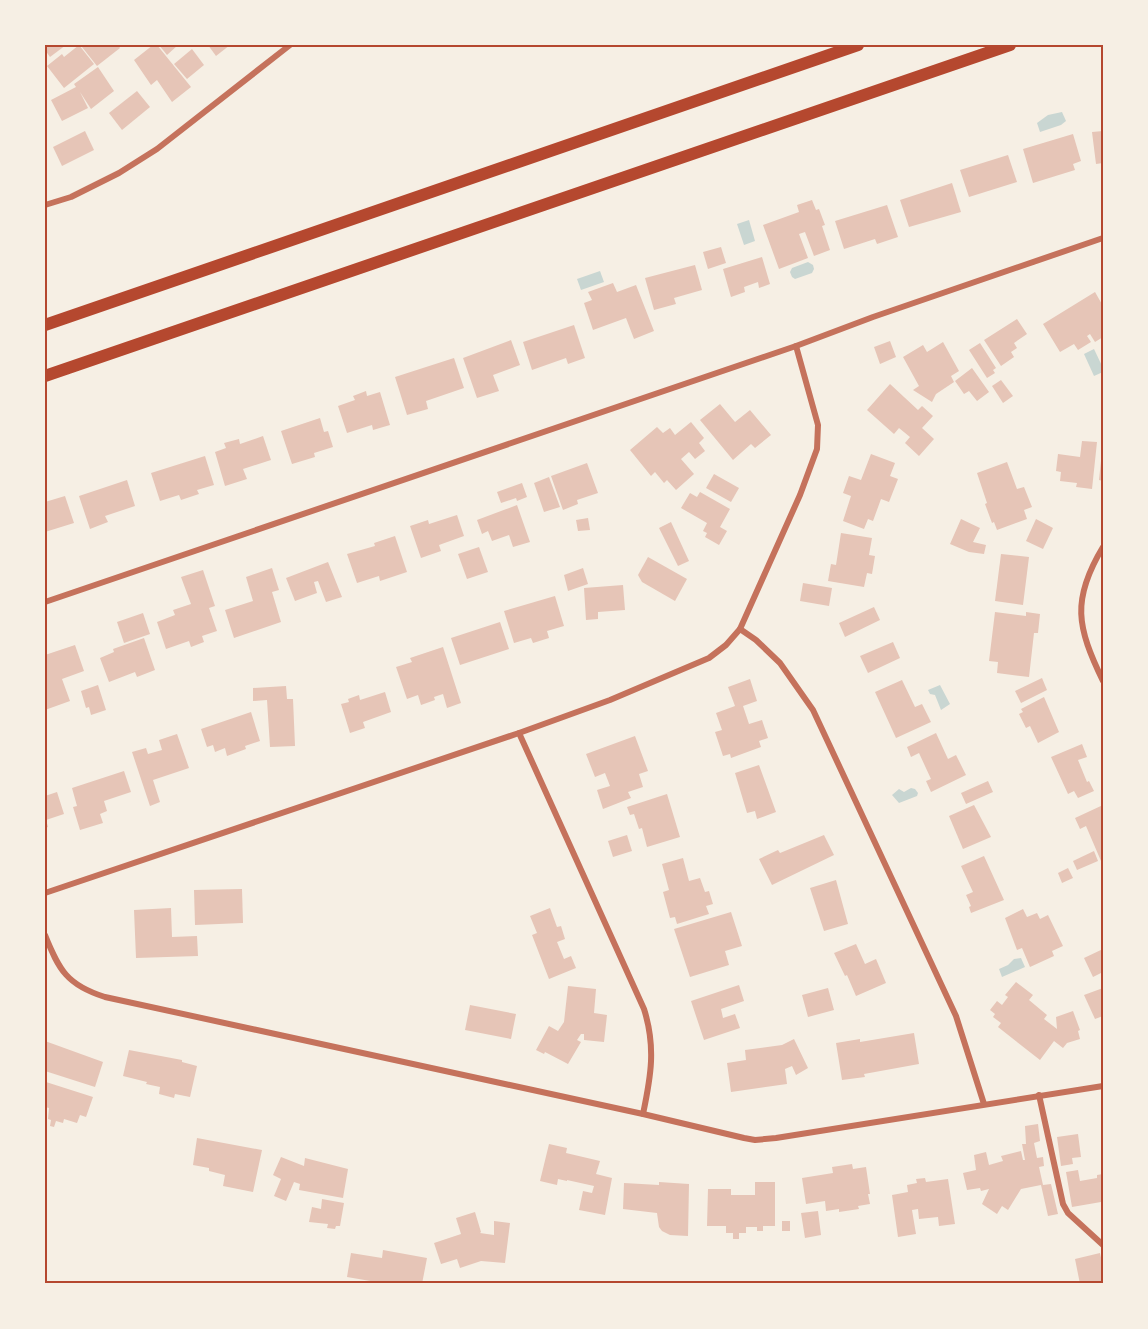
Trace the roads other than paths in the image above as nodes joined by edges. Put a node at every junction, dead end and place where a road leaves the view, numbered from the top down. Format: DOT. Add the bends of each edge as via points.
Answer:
graph roads {
  1 [pos="290,45"];
  2 [pos="858,45"];
  3 [pos="1010,45"];
  4 [pos="45,205"];
  5 [pos="1103,238"];
  6 [pos="45,325"];
  7 [pos="796,346"];
  8 [pos="45,376"];
  9 [pos="1103,547"];
  10 [pos="45,602"];
  11 [pos="740,629"];
  12 [pos="1103,681"];
  13 [pos="519,733"];
  14 [pos="45,893"];
  15 [pos="45,935"];
  16 [pos="1103,1086"];
  17 [pos="1038,1095"];
  18 [pos="984,1104"];
  19 [pos="643,1114"];
  20 [pos="1103,1245"];
  1 -- 4 [label="street" via="157,149 119,173"];
  2 -- 6 [label="highway"];
  3 -- 8 [label="highway"];
  5 -- 7 [label="street"];
  7 -- 10 [label="street"];
  7 -- 11 [label="street" via="818,425 817,449"];
  9 -- 12 [label="street" via="1084,584 1080,608 1081,625"];
  11 -- 13 [label="street" via="709,658"];
  11 -- 18 [label="street" via="780,663 813,710 956,1016"];
  13 -- 14 [label="street"];
  13 -- 19 [label="street" via="644,1009 652,1042 650,1083"];
  15 -- 19 [label="street" via="70,980 99,995"];
  16 -- 17 [label="street"];
  17 -- 18 [label="street"];
  17 -- 20 [label="street" via="1064,1204 1068,1213"];
  18 -- 19 [label="street" via="756,1140"];
}
